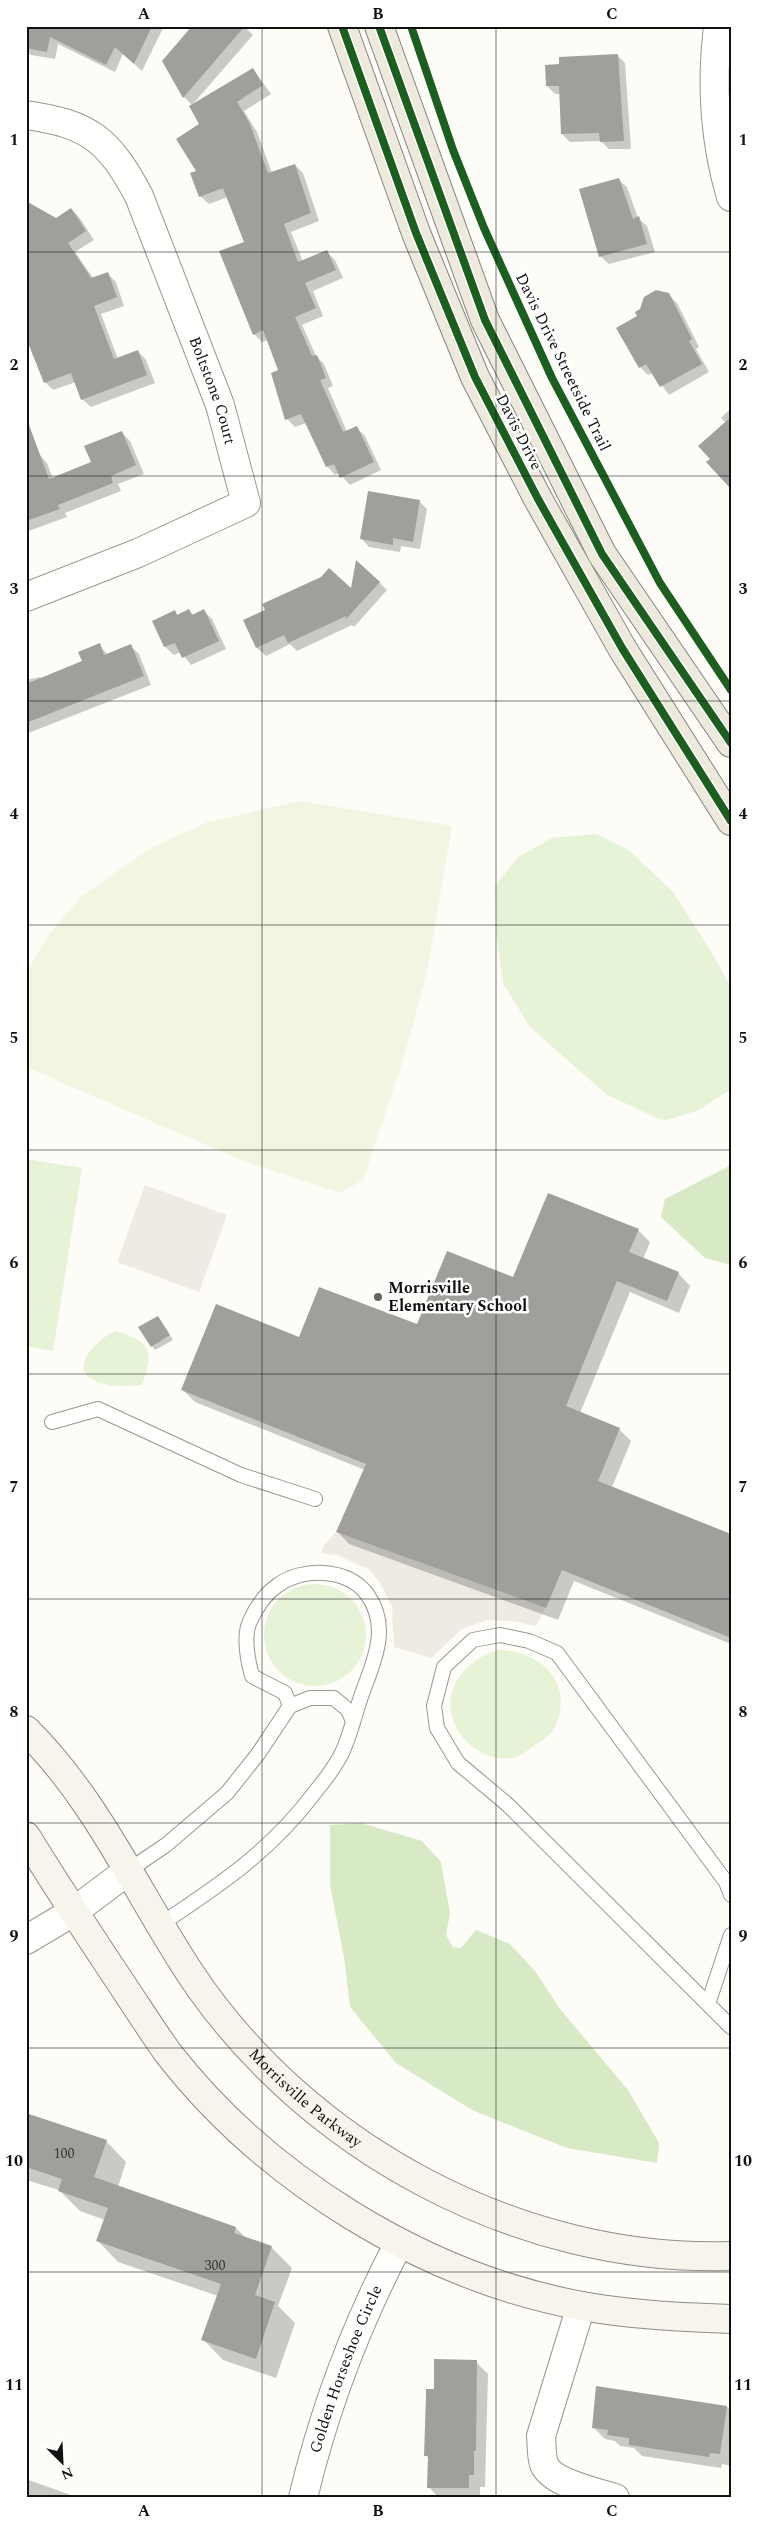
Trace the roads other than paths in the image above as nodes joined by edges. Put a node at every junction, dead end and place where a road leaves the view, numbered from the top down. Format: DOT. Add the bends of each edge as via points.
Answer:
graph roads {
  1 [pos="342,26"];
  2 [pos="379,26"];
  3 [pos="718,26"];
  4 [pos="26,115"];
  5 [pos="731,198"];
  6 [pos="26,597"];
  7 [pos="731,743"];
  8 [pos="731,821"];
  9 [pos="52,1422"];
  10 [pos="315,1498"];
  11 [pos="290,1706"];
  12 [pos="352,1719"];
  13 [pos="26,1730"];
  14 [pos="26,1836"];
  15 [pos="129,1870"];
  16 [pos="731,1895"];
  17 [pos="73,1912"];
  18 [pos="161,1924"];
  19 [pos="731,1934"];
  20 [pos="26,1940"];
  21 [pos="708,2004"];
  22 [pos="731,2027"];
  23 [pos="399,2243"];
  24 [pos="731,2256"];
  25 [pos="581,2306"];
  26 [pos="731,2319"];
  27 [pos="303,2498"];
  28 [pos="615,2498"];
  1 -- 8 [label="main road, Davis Drive" via="416,233 475,377 538,499 622,648"];
  2 -- 7 [label="main road, Davis Drive" via="485,320 602,554"];
  3 -- 5 [label="street" via="715,99 718,134"];
  4 -- 6 [label="street, Boltstone Court" via="74,125 92,135 111,150 127,174 220,404 246,503 138,553"];
  9 -- 10 [label="lane" via="98,1409 240,1475"];
  11 -- 12 [label="lane" via="310,1698 334,1698 348,1710"];
  11 -- 12 [label="lane" via="285,1693 252,1676 247,1647 249,1622 278,1584 318,1572 340,1575 366,1593 376,1610 380,1629 378,1652"];
  11 -- 15 [label="lane" via="227,1793 166,1845"];
  12 -- 18 [label="lane" via="340,1756 287,1827 245,1867"];
  13 -- 15 [label="main road, Morrisville Parkway" via="80,1791"];
  14 -- 17 [label="main road"];
  15 -- 17 [label="street"];
  15 -- 18 [label="main road, Morrisville Parkway"];
  16 -- 21 [label="lane" via="726,1882 557,1653 529,1641 500,1635 473,1640 444,1667 434,1706 437,1728 458,1763 508,1805"];
  17 -- 20 [label="street"];
  17 -- 23 [label="main road" via="168,2052 208,2099 260,2148 316,2192"];
  18 -- 24 [label="main road, Morrisville Parkway" via="190,1974 252,2053 294,2094 349,2136 411,2174 457,2199 551,2234 652,2253"];
  19 -- 21 [label="lane"];
  21 -- 22 [label="lane"];
  23 -- 25 [label="main road" via="520,2291"];
  23 -- 27 [label="street, Golden Horseshoe Circle" via="353,2341 317,2442"];
  25 -- 26 [label="main road" via="655,2317"];
  25 -- 28 [label="street" via="541,2436 544,2466 557,2479"];
}
